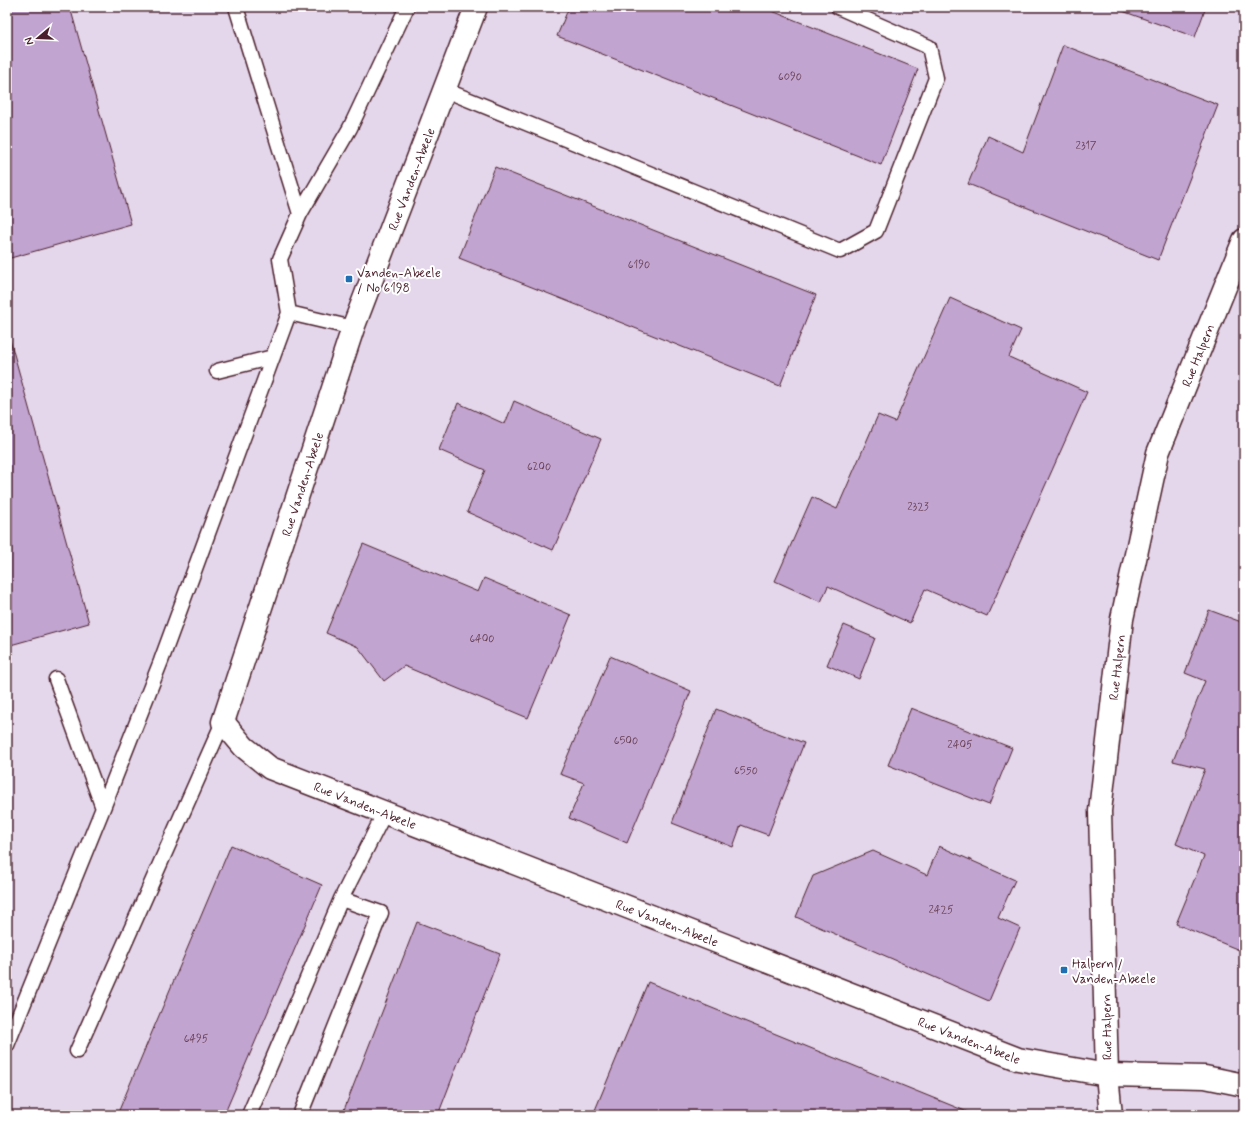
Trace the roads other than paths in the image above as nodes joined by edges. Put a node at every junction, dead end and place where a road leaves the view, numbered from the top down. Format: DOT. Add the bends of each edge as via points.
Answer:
graph roads {
  1 [pos="236,7"];
  2 [pos="407,7"];
  3 [pos="476,7"];
  4 [pos="838,7"];
  5 [pos="445,90"];
  6 [pos="300,214"];
  7 [pos="1244,240"];
  8 [pos="289,313"];
  9 [pos="353,328"];
  10 [pos="273,357"];
  11 [pos="217,371"];
  12 [pos="56,679"];
  13 [pos="222,722"];
  14 [pos="103,808"];
  15 [pos="385,812"];
  16 [pos="341,899"];
  17 [pos="7,1045"];
  18 [pos="77,1051"];
  19 [pos="1107,1075"];
  20 [pos="1244,1085"];
  21 [pos="249,1115"];
  22 [pos="300,1115"];
  23 [pos="1111,1115"];
  1 -- 6 [label="lane"];
  2 -- 6 [label="lane" via="350,128"];
  3 -- 5 [label="street, Rue Vanden-Abeele"];
  4 -- 5 [label="lane" via="929,47 936,78 876,230 840,250"];
  5 -- 9 [label="street, Rue Vanden-Abeele"];
  6 -- 8 [label="lane" via="280,259"];
  7 -- 19 [label="street, Rue Halpern" via="1158,453 1122,619 1100,811"];
  8 -- 9 [label="lane"];
  8 -- 10 [label="lane"];
  9 -- 13 [label="street, Rue Vanden-Abeele"];
  10 -- 11 [label="lane"];
  10 -- 14 [label="lane" via="161,661"];
  12 -- 14 [label="lane"];
  13 -- 15 [label="street, Rue Vanden-Abeele" via="244,747 270,768"];
  13 -- 18 [label="lane"];
  14 -- 17 [label="lane"];
  15 -- 16 [label="lane"];
  15 -- 19 [label="street, Rue Vanden-Abeele" via="1018,1059"];
  16 -- 21 [label="lane"];
  16 -- 22 [label="lane" via="381,913"];
  19 -- 20 [label="street, Rue Vanden-Abeele" via="1204,1077"];
  19 -- 23 [label="street, Rue Halpern"];
}
